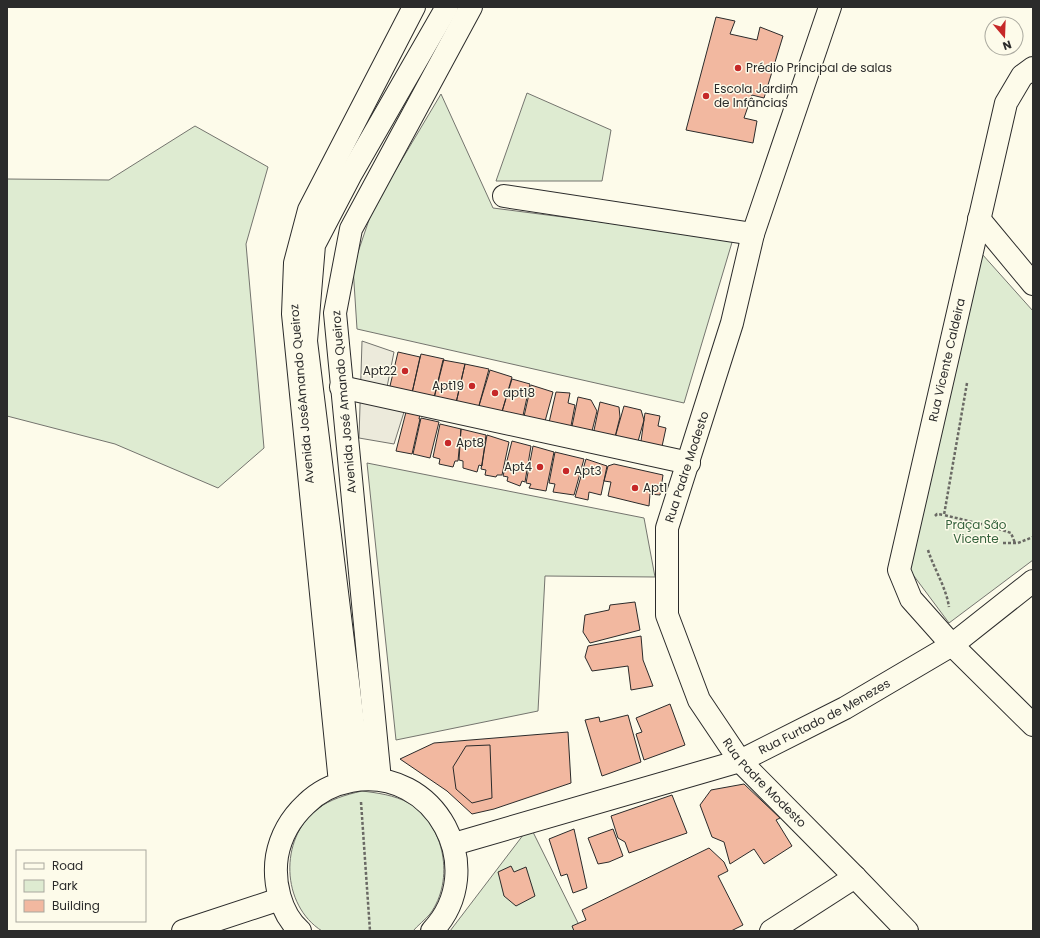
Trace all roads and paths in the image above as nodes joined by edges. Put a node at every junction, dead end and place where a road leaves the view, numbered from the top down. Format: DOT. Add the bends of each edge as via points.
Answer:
graph roads {
  1 [pos="414,7"];
  2 [pos="447,7"];
  3 [pos="471,7"];
  4 [pos="830,7"];
  5 [pos="1033,68"];
  6 [pos="504,196"];
  7 [pos="979,219"];
  8 [pos="753,234"];
  9 [pos="1033,284"];
  10 [pos="967,382"];
  11 [pos="341,387"];
  12 [pos="689,463"];
  13 [pos="944,515"];
  14 [pos="933,518"];
  15 [pos="1033,537"];
  16 [pos="925,543"];
  17 [pos="1003,543"];
  18 [pos="1015,543"];
  19 [pos="1033,581"];
  20 [pos="949,611"];
  21 [pos="952,645"];
  22 [pos="1033,725"];
  23 [pos="740,761"];
  24 [pos="360,781"];
  25 [pos="454,844"];
  26 [pos="855,876"];
  27 [pos="280,899"];
  28 [pos="183,931"];
  29 [pos="300,931"];
  30 [pos="370,931"];
  31 [pos="432,931"];
  32 [pos="771,931"];
  33 [pos="906,931"];
  1 -- 24 [label="street, Avenida JoséAmando Queiroz" via="309,210 294,263 293,314"];
  2 -- 24 [label="street" via="351,174 314,245 306,341"];
  3 -- 11 [label="street, Avenida José Amando Queiroz" via="351,229 335,313"];
  4 -- 8 [label="street, Rua Padre Modesto"];
  5 -- 7 [label="street, Rua Vicente Caldeira" via="1022,76 1006,103"];
  6 -- 8 [label="street"];
  7 -- 9 [label="street"];
  7 -- 21 [label="street, Rua Vicente Caldeira" via="899,570 911,599"];
  8 -- 12 [label="street, Rua Padre Modesto" via="732,323"];
  10 -- 13 [label="path"];
  11 -- 12 [label="street"];
  11 -- 24 [label="street, Avenida José Amando Queiroz"];
  12 -- 23 [label="street, Rua Padre Modesto" via="667,528 667,615 699,700"];
  13 -- 14 [label="path" via="937,514"];
  13 -- 18 [label="path" via="1011,533"];
  15 -- 18 [label="path"];
  16 -- 20 [label="path" via="944,587"];
  17 -- 18 [label="path"];
  19 -- 21 [label="street, Rua Furtado de Menezes"];
  21 -- 22 [label="street, Rua Vicente Caldeira"];
  21 -- 23 [label="street, Rua Furtado de Menezes" via="845,708"];
  23 -- 25 [label="street, Rua Furtado de Menezes"];
  23 -- 26 [label="street, Rua Padre Modesto"];
  24 -- 25 [label="street" via="404,788 426,801 443,821"];
  24 -- 27 [label="street" via="314,796 293,816 280,842 275,871"];
  24 -- 30 [label="path"];
  25 -- 31 [label="street" via="457,870 453,897 441,922"];
  26 -- 32 [label="street"];
  26 -- 33 [label="street, Rua Padre Modesto"];
  27 -- 28 [label="street"];
  27 -- 29 [label="street" via="294,926"];
}
